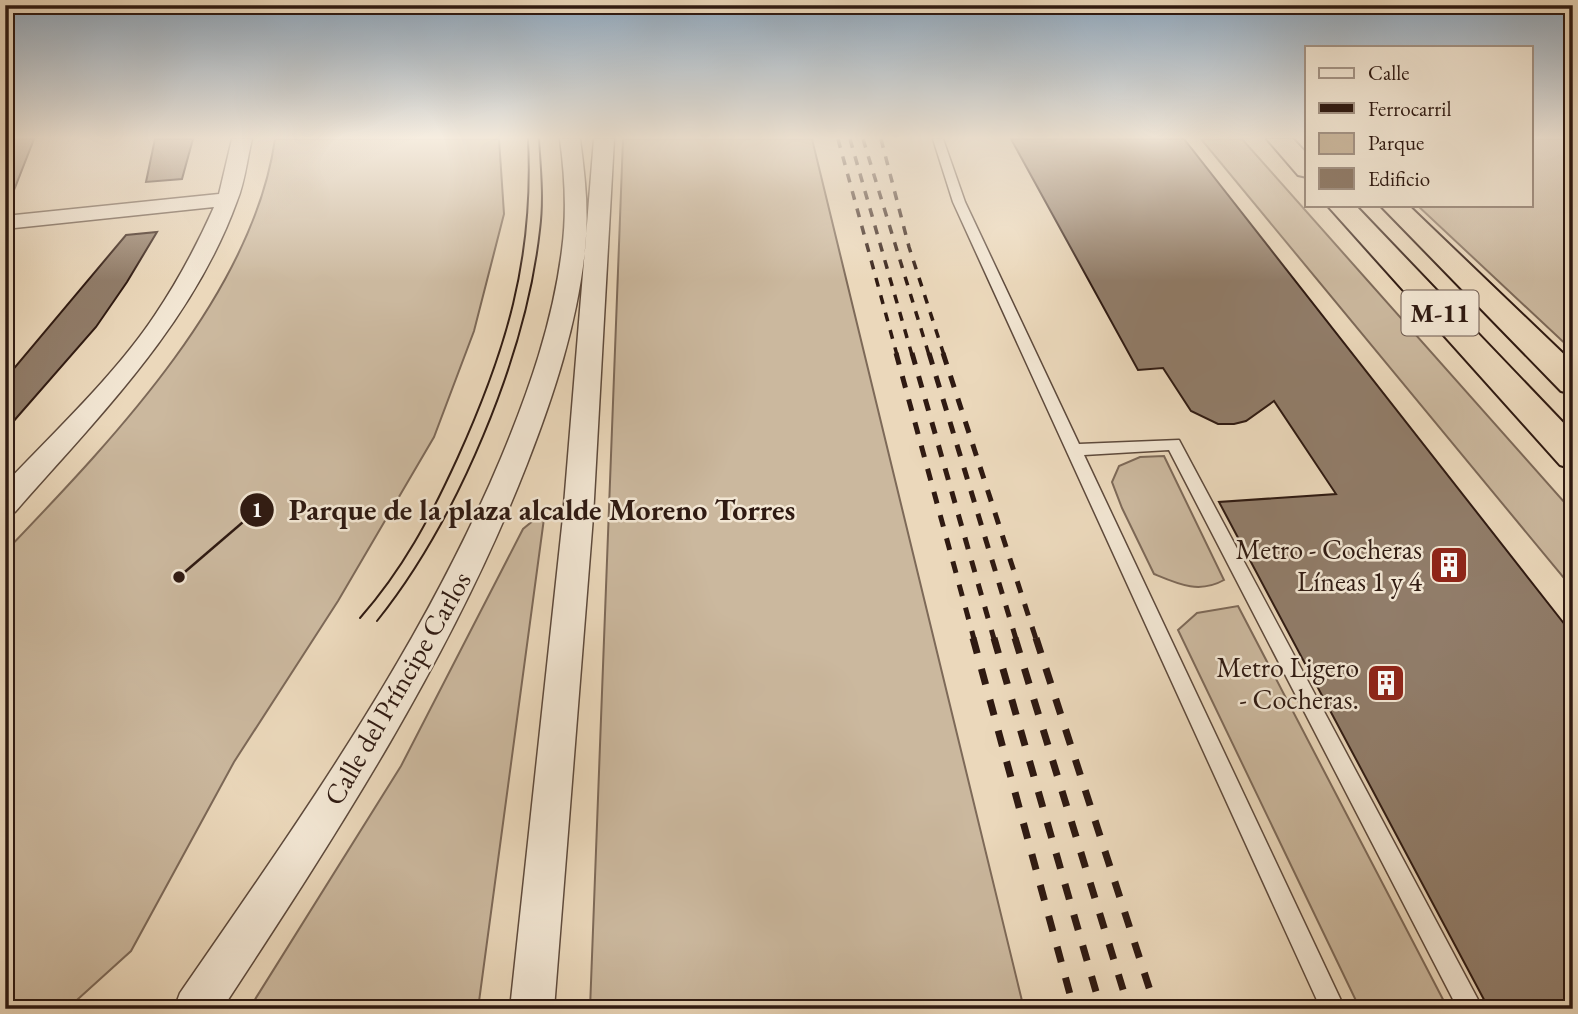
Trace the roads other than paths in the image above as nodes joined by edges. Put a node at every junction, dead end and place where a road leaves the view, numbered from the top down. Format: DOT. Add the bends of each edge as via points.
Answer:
graph roads {
  1 [pos="231,186"];
  2 [pos="575,186"];
  3 [pos="601,186"];
  4 [pos="954,186"];
  5 [pos="228,199"];
  6 [pos="1341,206"];
  7 [pos="1394,206"];
  8 [pos="5,223"];
  9 [pos="1573,383"];
  10 [pos="1540,422"];
  11 [pos="1072,450"];
  12 [pos="1573,456"];
  13 [pos="1573,462"];
  14 [pos="5,503"];
  15 [pos="196,1009"];
  16 [pos="532,1009"];
  17 [pos="1333,1009"];
  18 [pos="1471,1009"];
  1 -- 5 [label="street"];
  2 -- 15 [label="street, Calle del Príncipe Carlos" via="576,237 566,307 552,362 512,470 441,618 380,726"];
  3 -- 16 [label="street" via="578,517"];
  4 -- 11 [label="lane"];
  5 -- 8 [label="street"];
  5 -- 14 [label="street" via="207,248 164,321"];
  6 -- 10 [label="highway, M-11"];
  7 -- 9 [label="highway, M-11"];
  10 -- 12 [label="highway, M-11"];
  10 -- 13 [label="highway"];
  11 -- 17 [label="lane"];
  11 -- 18 [label="lane" via="1174,444"];
}
